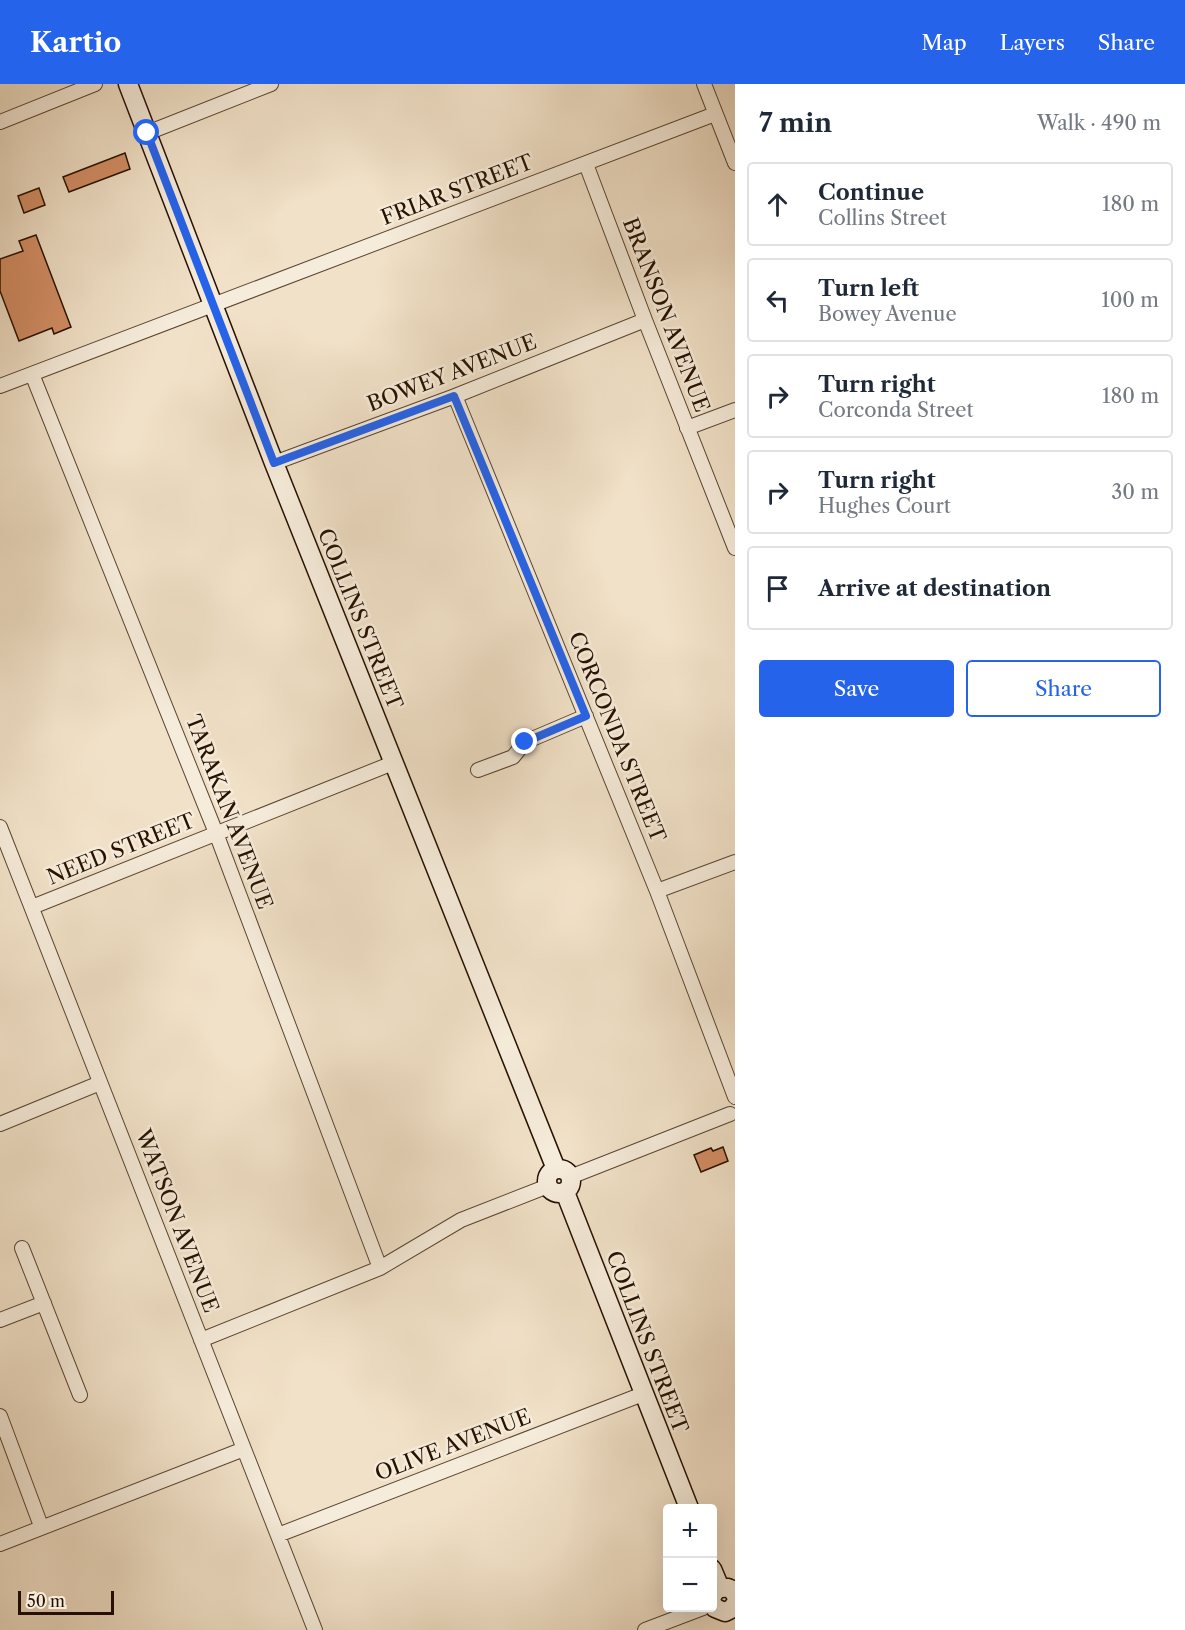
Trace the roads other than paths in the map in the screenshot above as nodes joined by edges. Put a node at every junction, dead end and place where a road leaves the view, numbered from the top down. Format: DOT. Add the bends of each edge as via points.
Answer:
graph roads {
  1 [pos="95,84"];
  2 [pos="128,84"];
  3 [pos="272,84"];
  4 [pos="704,84"];
  5 [pos="715,114"];
  6 [pos="0,122"];
  7 [pos="147,133"];
  8 [pos="735,163"];
  9 [pos="586,164"];
  10 [pos="213,306"];
  11 [pos="645,320"];
  12 [pos="32,374"];
  13 [pos="0,386"];
  14 [pos="454,396"];
  15 [pos="735,410"];
  16 [pos="687,428"];
  17 [pos="274,463"];
  18 [pos="735,548"];
  19 [pos="586,716"];
  20 [pos="393,763"];
  21 [pos="478,770"];
  22 [pos="0,827"];
  23 [pos="216,833"];
  24 [pos="735,862"];
  25 [pos="657,891"];
  26 [pos="32,907"];
  27 [pos="100,1083"];
  28 [pos="734,1108"];
  29 [pos="0,1124"];
  30 [pos="560,1181"];
  31 [pos="22,1248"];
  32 [pos="380,1268"];
  33 [pos="44,1303"];
  34 [pos="0,1320"];
  35 [pos="201,1340"];
  36 [pos="643,1394"];
  37 [pos="80,1395"];
  38 [pos="0,1416"];
  39 [pos="244,1449"];
  40 [pos="686,1504"];
  41 [pos="41,1526"];
  42 [pos="278,1535"];
  43 [pos="0,1544"];
  44 [pos="717,1584"];
  45 [pos="723,1603"];
  46 [pos="692,1612"];
  47 [pos="315,1630"];
  48 [pos="645,1630"];
  1 -- 6 [label="street"];
  2 -- 7 [label="street, COLLINS STREET"];
  3 -- 7 [label="street"];
  4 -- 5 [label="street"];
  5 -- 8 [label="street"];
  5 -- 9 [label="street, FRIAR STREET"];
  7 -- 10 [label="street, COLLINS STREET"];
  9 -- 10 [label="street, FRIAR STREET"];
  9 -- 11 [label="street, BRANSON AVENUE"];
  10 -- 12 [label="street, FRIAR STREET"];
  10 -- 17 [label="street, COLLINS STREET"];
  11 -- 14 [label="street, BOWEY AVENUE"];
  11 -- 16 [label="street, BRANSON AVENUE"];
  12 -- 13 [label="street, FRIAR STREET"];
  12 -- 23 [label="street, TARAKAN AVENUE"];
  14 -- 17 [label="street, BOWEY AVENUE"];
  14 -- 19 [label="street, CORCONDA STREET"];
  15 -- 16 [label="street"];
  16 -- 18 [label="street, BRANSON AVENUE"];
  17 -- 20 [label="street, COLLINS STREET"];
  19 -- 21 [label="street" via="525,742 513,757"];
  19 -- 25 [label="street, CORCONDA STREET"];
  20 -- 23 [label="street, NEED STREET"];
  20 -- 30 [label="street, COLLINS STREET"];
  22 -- 26 [label="street, WATSON AVENUE"];
  23 -- 26 [label="street, NEED STREET"];
  23 -- 32 [label="street, TARAKAN AVENUE"];
  24 -- 25 [label="street"];
  25 -- 28 [label="street, CORCONDA STREET"];
  26 -- 27 [label="street, WATSON AVENUE"];
  27 -- 29 [label="street"];
  27 -- 35 [label="street, WATSON AVENUE"];
  28 -- 30 [label="street"];
  30 -- 32 [label="street" via="461,1220"];
  30 -- 36 [label="street, COLLINS STREET"];
  31 -- 33 [label="street"];
  32 -- 35 [label="street"];
  33 -- 34 [label="street"];
  33 -- 37 [label="street"];
  35 -- 39 [label="street, WATSON AVENUE"];
  36 -- 40 [label="street, COLLINS STREET"];
  36 -- 42 [label="street, OLIVE AVENUE"];
  38 -- 41 [label="street"];
  39 -- 41 [label="street"];
  39 -- 42 [label="street, WATSON AVENUE"];
  41 -- 43 [label="street"];
  42 -- 47 [label="street, WATSON AVENUE"];
  44 -- 45 [label="street"];
  46 -- 48 [label="street"];
}
